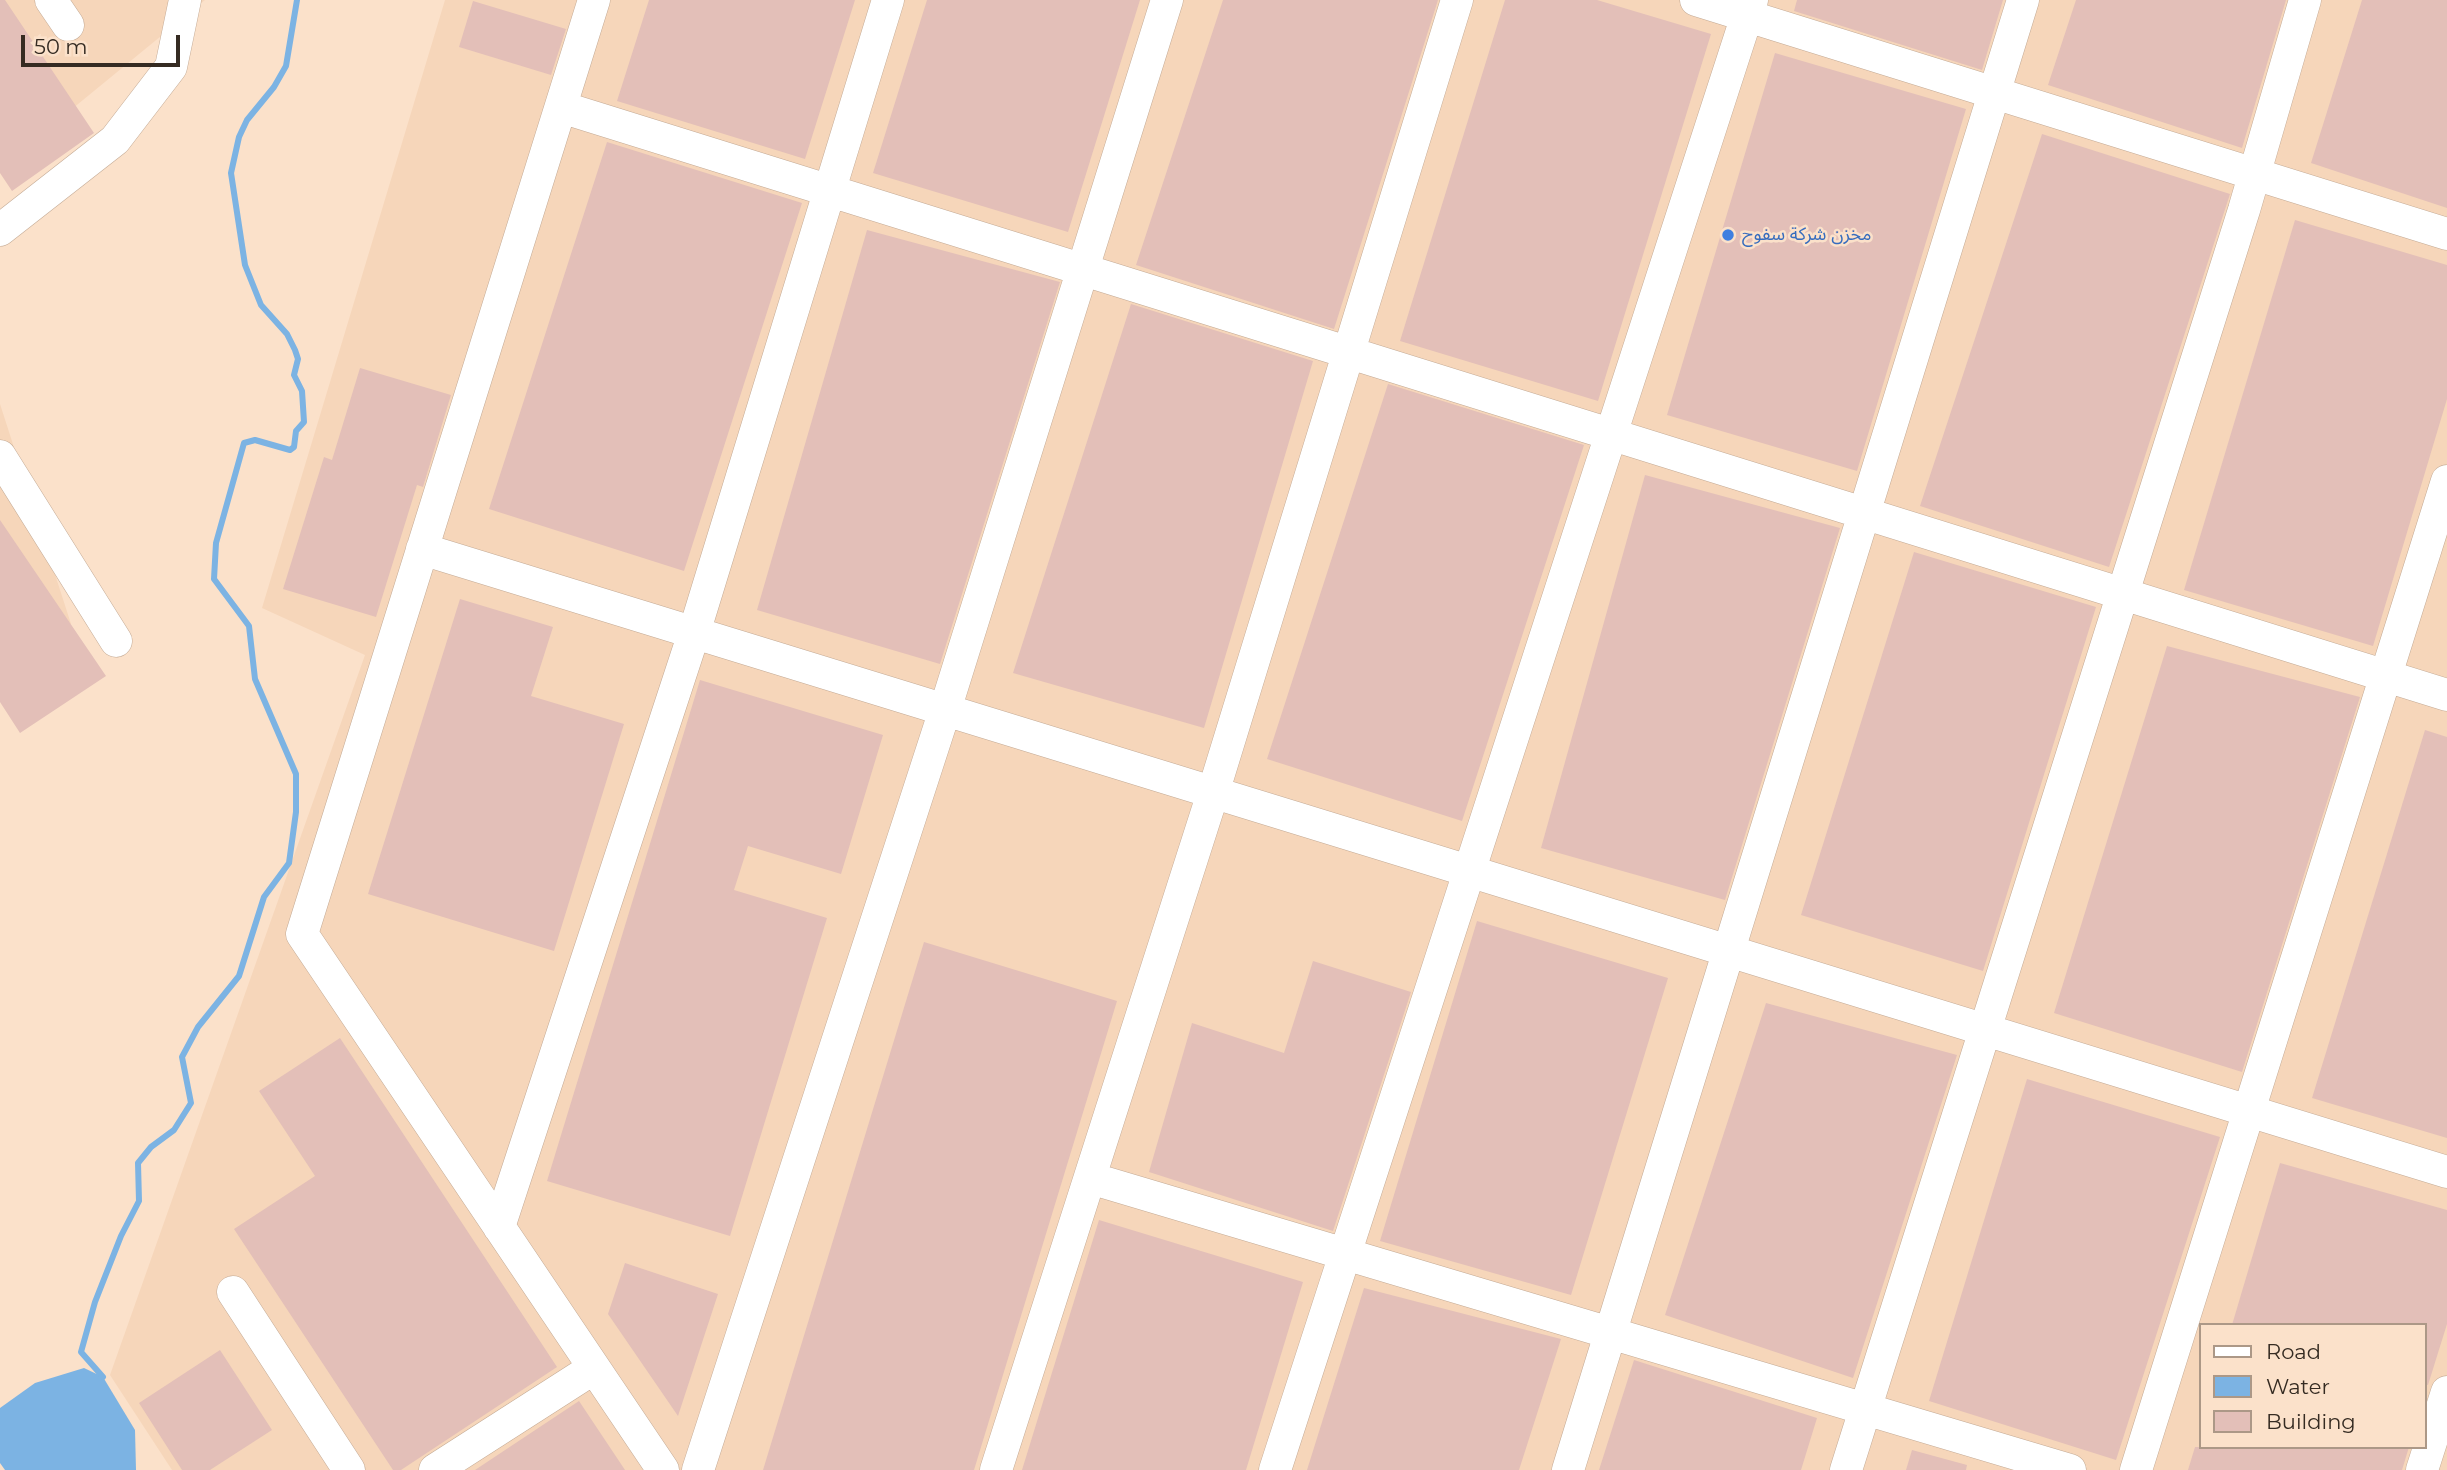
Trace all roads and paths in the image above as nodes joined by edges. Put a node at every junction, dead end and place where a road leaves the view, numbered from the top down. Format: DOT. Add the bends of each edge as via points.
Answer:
graph roads {
  1 [pos="185,0"];
  2 [pos="594,0"];
  3 [pos="888,0"];
  4 [pos="1167,0"];
  5 [pos="1457,0"];
  6 [pos="1696,0"];
  7 [pos="2023,0"];
  8 [pos="2305,0"];
  9 [pos="1749,8"];
  10 [pos="1994,93"];
  11 [pos="561,107"];
  12 [pos="2254,174"];
  13 [pos="830,191"];
  14 [pos="0,230"];
  15 [pos="2447,234"];
  16 [pos="1083,270"];
  17 [pos="1349,353"];
  18 [pos="1611,435"];
  19 [pos="0,456"];
  20 [pos="2447,481"];
  21 [pos="1864,514"];
  22 [pos="422,549"];
  23 [pos="2122,594"];
  24 [pos="694,633"];
  25 [pos="116,641"];
  26 [pos="2386,675"];
  27 [pos="2447,695"];
  28 [pos="945,710"];
  29 [pos="1213,793"];
  30 [pos="1469,871"];
  31 [pos="1728,951"];
  32 [pos="1983,1029"];
  33 [pos="2249,1111"];
  34 [pos="2447,1172"];
  35 [pos="1090,1178"];
  36 [pos="499,1227"];
  37 [pos="1345,1254"];
  38 [pos="233,1292"];
  39 [pos="1610,1333"];
  40 [pos="594,1368"];
  41 [pos="2447,1392"];
  42 [pos="1864,1409"];
  43 [pos="349,1470"];
  44 [pos="435,1470"];
  45 [pos="663,1470"];
  46 [pos="698,1470"];
  47 [pos="996,1470"];
  48 [pos="1275,1470"];
  49 [pos="1568,1470"];
  50 [pos="1846,1470"];
  51 [pos="2070,1470"];
  52 [pos="2136,1470"];
  53 [pos="2422,1470"];
  1 -- 14 [label="lane" via="171,67 115,140"];
  2 -- 11 [label="lane"];
  3 -- 13 [label="lane"];
  4 -- 16 [label="lane"];
  5 -- 17 [label="lane"];
  6 -- 9 [label="lane"];
  7 -- 10 [label="lane"];
  8 -- 12 [label="lane"];
  9 -- 10 [label="lane"];
  9 -- 18 [label="lane"];
  10 -- 12 [label="lane"];
  10 -- 21 [label="lane"];
  11 -- 13 [label="lane"];
  11 -- 22 [label="lane"];
  12 -- 15 [label="lane"];
  12 -- 23 [label="lane"];
  13 -- 16 [label="lane"];
  13 -- 24 [label="lane"];
  16 -- 17 [label="lane"];
  16 -- 28 [label="lane"];
  17 -- 18 [label="lane"];
  17 -- 29 [label="lane"];
  18 -- 21 [label="lane"];
  18 -- 30 [label="lane"];
  19 -- 25 [label="lane"];
  20 -- 26 [label="lane"];
  21 -- 23 [label="lane"];
  21 -- 31 [label="lane"];
  22 -- 24 [label="lane"];
  22 -- 36 [label="lane" via="302,934"];
  23 -- 26 [label="lane"];
  23 -- 32 [label="lane"];
  24 -- 28 [label="lane"];
  24 -- 36 [label="lane"];
  26 -- 27 [label="lane"];
  26 -- 33 [label="lane"];
  28 -- 29 [label="lane"];
  28 -- 46 [label="lane"];
  29 -- 30 [label="lane"];
  29 -- 35 [label="lane"];
  30 -- 31 [label="lane"];
  30 -- 37 [label="lane"];
  31 -- 32 [label="lane"];
  31 -- 39 [label="lane"];
  32 -- 33 [label="lane"];
  32 -- 42 [label="lane"];
  33 -- 34 [label="lane"];
  33 -- 52 [label="lane"];
  35 -- 37 [label="lane"];
  35 -- 47 [label="lane"];
  36 -- 40 [label="lane"];
  37 -- 39 [label="lane"];
  37 -- 48 [label="lane"];
  38 -- 43 [label="lane"];
  39 -- 42 [label="lane"];
  39 -- 49 [label="lane"];
  40 -- 44 [label="lane"];
  40 -- 45 [label="lane"];
  41 -- 53 [label="lane"];
  42 -- 50 [label="lane"];
  42 -- 51 [label="lane"];
}
